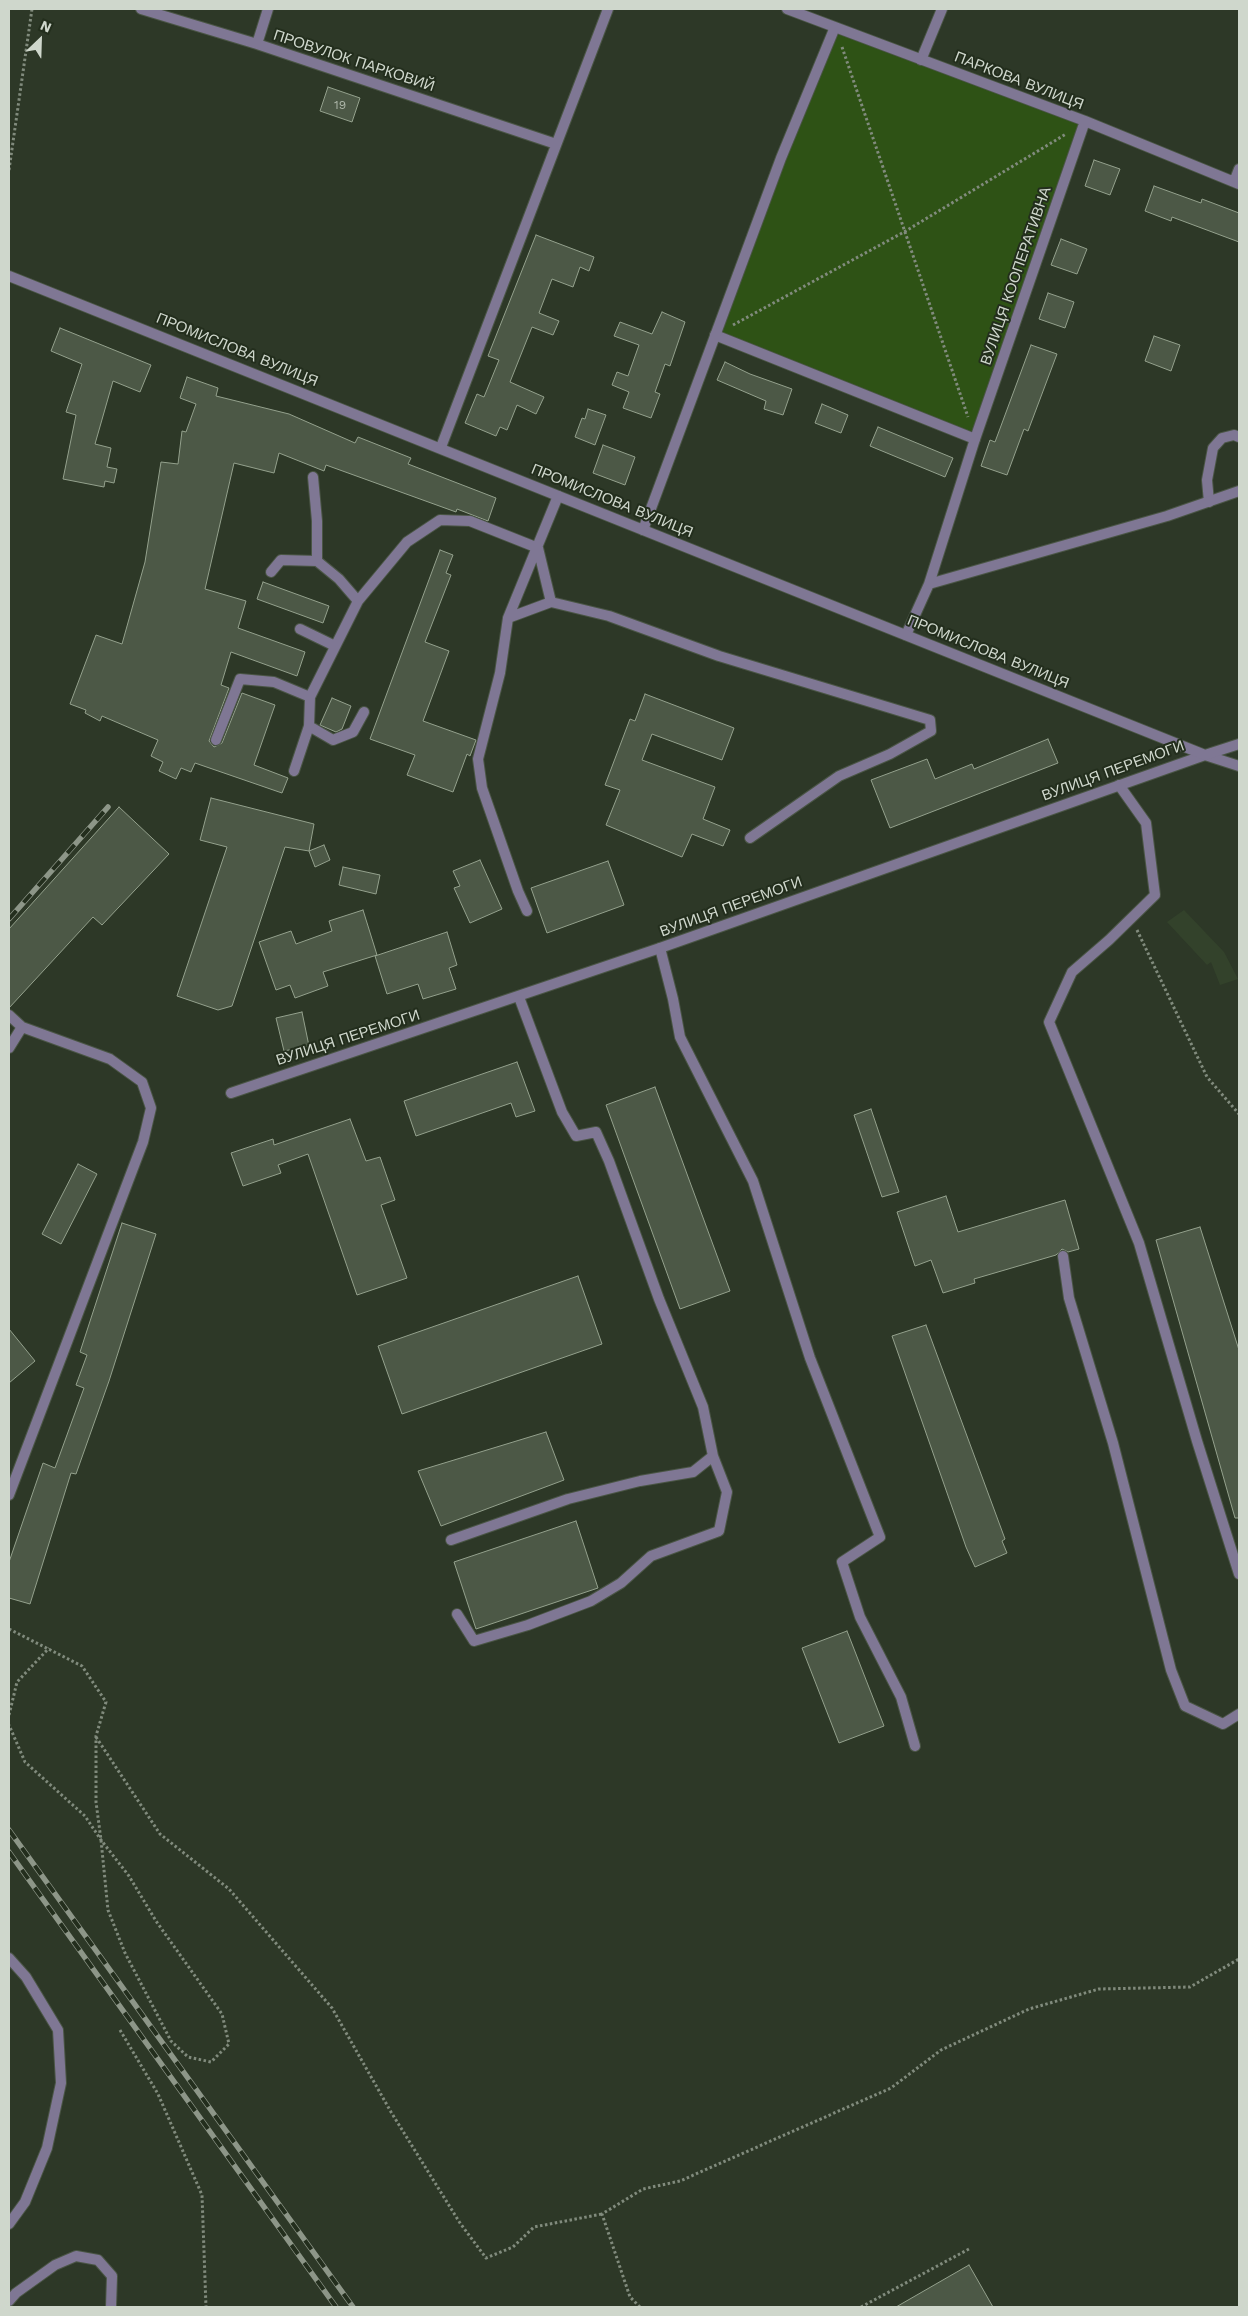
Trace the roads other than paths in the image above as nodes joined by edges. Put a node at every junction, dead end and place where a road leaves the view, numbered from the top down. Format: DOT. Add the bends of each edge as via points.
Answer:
graph roads {
  1 [pos="141,9"];
  2 [pos="268,9"];
  3 [pos="608,9"];
  4 [pos="787,9"];
  5 [pos="942,9"];
  6 [pos="835,27"];
  7 [pos="257,44"];
  8 [pos="921,60"];
  9 [pos="1086,122"];
  10 [pos="556,144"];
  11 [pos="1239,169"];
  12 [pos="1237,183"];
  13 [pos="9,276"];
  14 [pos="715,334"];
  15 [pos="1239,437"];
  16 [pos="975,440"];
  17 [pos="441,447"];
  18 [pos="313,477"];
  19 [pos="1239,491"];
  20 [pos="558,496"];
  21 [pos="1208,502"];
  22 [pos="643,530"];
  23 [pos="538,548"];
  24 [pos="317,561"];
  25 [pos="271,572"];
  26 [pos="929,584"];
  27 [pos="358,601"];
  28 [pos="551,602"];
  29 [pos="508,618"];
  30 [pos="300,629"];
  31 [pos="906,635"];
  32 [pos="335,646"];
  33 [pos="310,697"];
  34 [pos="364,712"];
  35 [pos="309,726"];
  36 [pos="216,740"];
  37 [pos="1239,744"];
  38 [pos="1205,755"];
  39 [pos="1239,766"];
  40 [pos="294,771"];
  41 [pos="1119,785"];
  42 [pos="750,838"];
  43 [pos="527,911"];
  44 [pos="660,948"];
  45 [pos="518,998"];
  46 [pos="9,1015"];
  47 [pos="22,1027"];
  48 [pos="9,1048"];
  49 [pos="231,1092"];
  50 [pos="1063,1256"];
  51 [pos="713,1456"];
  52 [pos="9,1495"];
  53 [pos="450,1540"];
  54 [pos="1239,1574"];
  55 [pos="457,1614"];
  56 [pos="1239,1714"];
  57 [pos="915,1746"];
  58 [pos="9,1958"];
  59 [pos="9,2224"];
  60 [pos="9,2301"];
  61 [pos="111,2307"];
  1 -- 7 [label="street, ПРОВУЛОК ПАРКОВИЙ"];
  2 -- 7 [label="street"];
  3 -- 10 [label="street"];
  4 -- 6 [label="street, ПАРКОВА ВУЛИЦЯ"];
  5 -- 8 [label="street"];
  6 -- 8 [label="street, ПАРКОВА ВУЛИЦЯ"];
  6 -- 14 [label="street" via="781,158"];
  7 -- 10 [label="street, ПРОВУЛОК ПАРКОВИЙ"];
  8 -- 9 [label="street, ПАРКОВА ВУЛИЦЯ"];
  9 -- 12 [label="street, ПАРКОВА ВУЛИЦЯ"];
  9 -- 16 [label="street, ВУЛИЦЯ КООПЕРАТИВНА"];
  10 -- 17 [label="street"];
  11 -- 12 [label="street"];
  13 -- 17 [label="street, ПРОМИСЛОВА ВУЛИЦЯ"];
  14 -- 16 [label="street"];
  14 -- 22 [label="street"];
  15 -- 21 [label="street" via="1222,438 1213,448 1207,480"];
  16 -- 26 [label="street, ВУЛИЦЯ КООПЕРАТИВНА"];
  17 -- 20 [label="street, ПРОМИСЛОВА ВУЛИЦЯ"];
  18 -- 24 [label="street"];
  19 -- 21 [label="street"];
  20 -- 22 [label="street, ПРОМИСЛОВА ВУЛИЦЯ"];
  20 -- 23 [label="street"];
  21 -- 26 [label="street"];
  22 -- 31 [label="street, ПРОМИСЛОВА ВУЛИЦЯ"];
  23 -- 27 [label="street" via="470,521 440,520 407,542"];
  23 -- 28 [label="street"];
  23 -- 29 [label="street"];
  24 -- 25 [label="street" via="281,560"];
  24 -- 27 [label="street"];
  26 -- 31 [label="street, ВУЛИЦЯ КООПЕРАТИВНА"];
  27 -- 32 [label="street"];
  28 -- 29 [label="street"];
  28 -- 42 [label="street" via="609,616 719,656 930,720 931,731 890,754 839,776"];
  29 -- 43 [label="street" via="500,673 478,759 482,788"];
  30 -- 32 [label="street"];
  31 -- 38 [label="street, ПРОМИСЛОВА ВУЛИЦЯ"];
  32 -- 33 [label="street"];
  33 -- 35 [label="street"];
  33 -- 36 [label="street" via="274,682 240,678"];
  34 -- 35 [label="street" via="354,732 333,740"];
  35 -- 40 [label="street"];
  37 -- 38 [label="street, ВУЛИЦЯ ПЕРЕМОГИ"];
  38 -- 39 [label="street, ПРОМИСЛОВА ВУЛИЦЯ"];
  38 -- 41 [label="street, ВУЛИЦЯ ПЕРЕМОГИ"];
  41 -- 44 [label="street, ВУЛИЦЯ ПЕРЕМОГИ"];
  41 -- 54 [label="street" via="1146,823 1155,895 1072,972 1049,1022 1139,1243"];
  44 -- 45 [label="street, ВУЛИЦЯ ПЕРЕМОГИ"];
  44 -- 57 [label="street" via="680,1037 753,1181 810,1358 880,1538 842,1562 860,1618 901,1697"];
  45 -- 49 [label="street, ВУЛИЦЯ ПЕРЕМОГИ"];
  45 -- 51 [label="street" via="562,1112 576,1136 596,1132 609,1161 659,1299 703,1406"];
  46 -- 47 [label="street"];
  47 -- 48 [label="street"];
  47 -- 52 [label="street" via="110,1059 142,1082 151,1108 142,1142"];
  50 -- 56 [label="street" via="1069,1298 1113,1443 1178,1688 1185,1706 1223,1724"];
  51 -- 53 [label="street" via="693,1472 568,1499"];
  51 -- 55 [label="street" via="727,1492 719,1531 651,1556 621,1583 591,1601 528,1625 474,1641"];
  58 -- 59 [label="street" via="26,1976 58,2030 61,2082 47,2148 25,2202"];
  60 -- 61 [label="street" via="55,2265 76,2256 98,2260 112,2276"];
}
